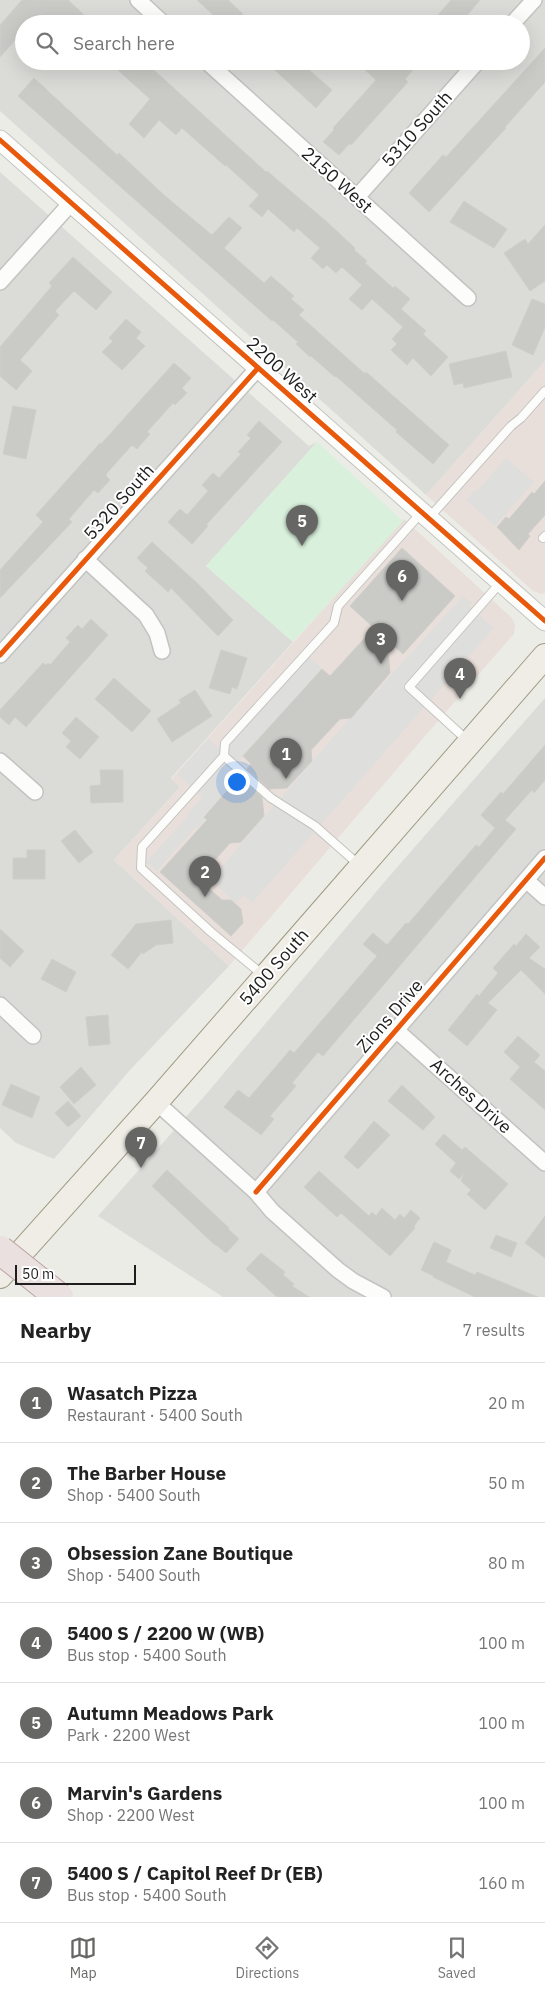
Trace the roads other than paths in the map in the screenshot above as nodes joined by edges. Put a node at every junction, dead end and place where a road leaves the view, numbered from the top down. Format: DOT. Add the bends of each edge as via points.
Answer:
graph roads {
  1 [pos="138,0"];
  2 [pos="534,0"];
  3 [pos="154,15"];
  4 [pos="520,15"];
  5 [pos="216,70"];
  6 [pos="470,70"];
  7 [pos="0,140"];
  8 [pos="357,198"];
  9 [pos="71,203"];
  10 [pos="0,282"];
  11 [pos="468,298"];
  12 [pos="258,368"];
  13 [pos="545,391"];
  14 [pos="425,516"];
  15 [pos="86,560"];
  16 [pos="501,582"];
  17 [pos="545,621"];
  18 [pos="162,651"];
  19 [pos="0,655"];
  20 [pos="545,656"];
  21 [pos="470,742"];
  22 [pos="224,756"];
  23 [pos="0,761"];
  24 [pos="35,792"];
  25 [pos="545,858"];
  26 [pos="361,867"];
  27 [pos="526,880"];
  28 [pos="545,896"];
  29 [pos="265,976"];
  30 [pos="0,1005"];
  31 [pos="396,1030"];
  32 [pos="33,1036"];
  33 [pos="156,1102"];
  34 [pos="545,1163"];
  35 [pos="256,1192"];
  36 [pos="0,1250"];
  37 [pos="0,1276"];
  38 [pos="59,1297"];
  39 [pos="383,1297"];
  1 -- 3 [label="street"];
  2 -- 4 [label="street"];
  5 -- 8 [label="street, 2150 West"];
  6 -- 8 [label="street, 5310 South"];
  7 -- 9 [label="street, 2200 West"];
  8 -- 11 [label="street, 2150 West"];
  9 -- 10 [label="street"];
  9 -- 12 [label="street, 2200 West"];
  12 -- 14 [label="street, 2200 West"];
  12 -- 15 [label="street, 5320 South"];
  13 -- 14 [label="lane"];
  14 -- 16 [label="street, 2200 West"];
  14 -- 22 [label="lane" via="338,606 334,623 226,743"];
  15 -- 18 [label="street" via="146,615 157,633"];
  15 -- 19 [label="street, 5320 South"];
  16 -- 17 [label="street, 2200 West"];
  16 -- 21 [label="lane" via="409,687"];
  20 -- 21 [label="main road, 5400 South"];
  21 -- 26 [label="main road, 5400 South"];
  22 -- 26 [label="lane" via="272,798 316,826"];
  22 -- 29 [label="lane" via="142,847 141,868"];
  23 -- 24 [label="street"];
  25 -- 27 [label="street, Zions Drive"];
  26 -- 29 [label="main road, 5400 South"];
  27 -- 28 [label="street"];
  27 -- 31 [label="street, Zions Drive"];
  29 -- 33 [label="main road, 5400 South"];
  30 -- 32 [label="street"];
  31 -- 34 [label="street, Arches Drive"];
  31 -- 35 [label="street, Zions Drive"];
  33 -- 35 [label="street"];
  33 -- 37 [label="main road, 5400 South"];
  35 -- 39 [label="street" via="272,1211 338,1270"];
  36 -- 38 [label="highway, bridge"];
}
